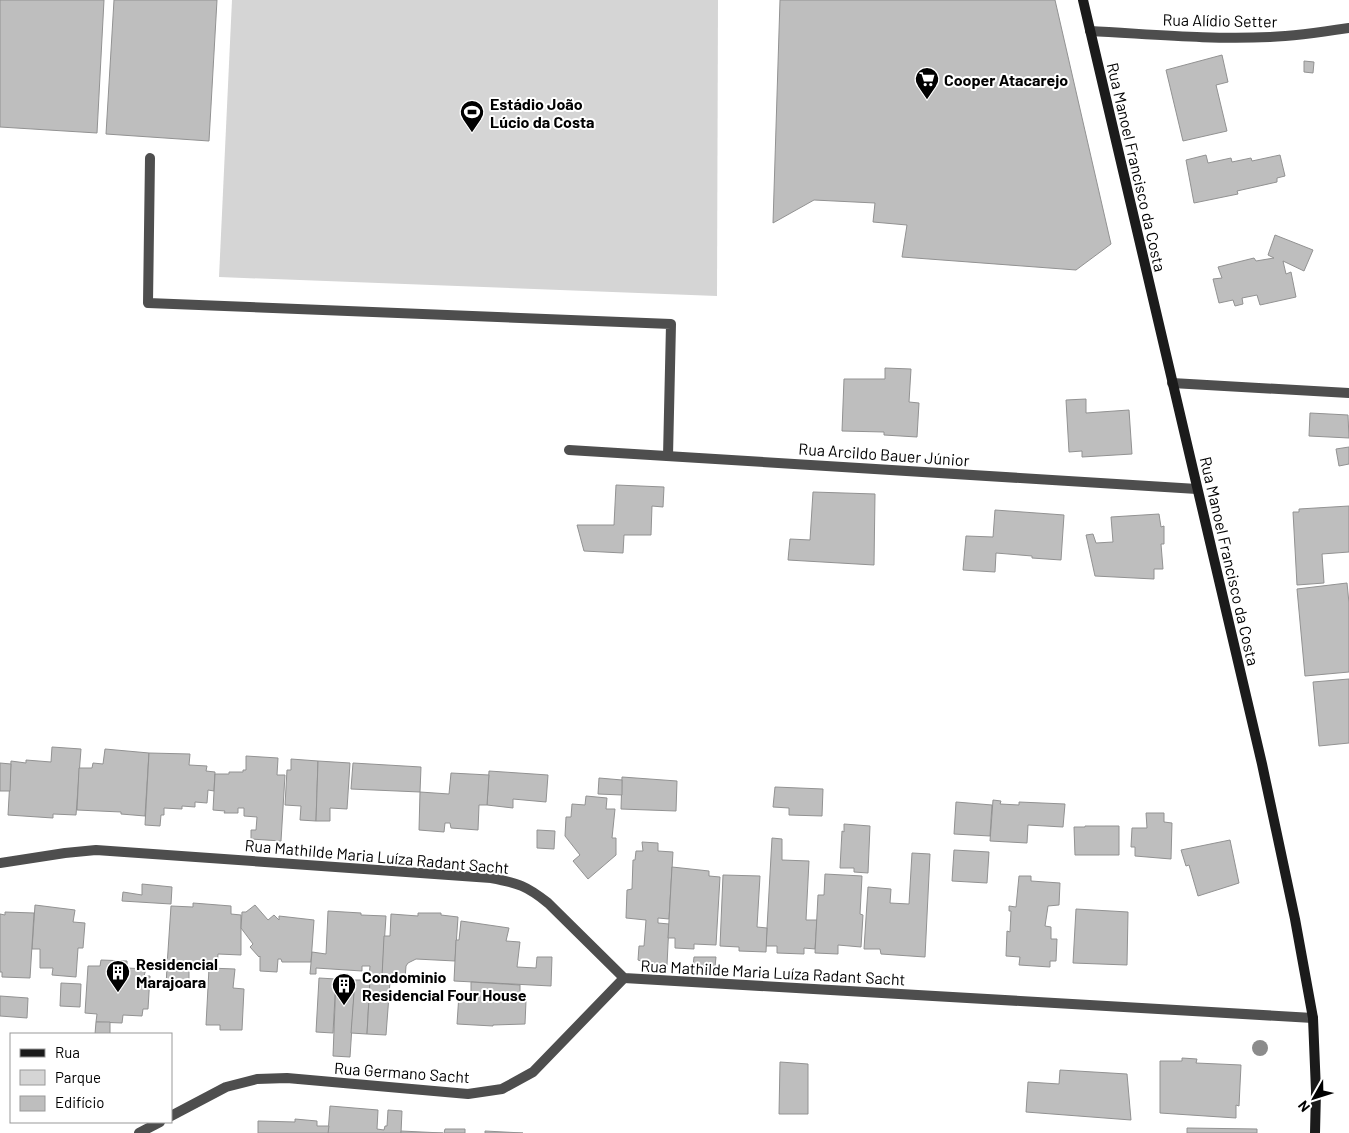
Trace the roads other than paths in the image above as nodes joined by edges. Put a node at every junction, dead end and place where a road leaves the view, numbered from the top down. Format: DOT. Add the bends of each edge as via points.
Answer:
graph roads {
  1 [pos="1083,0"];
  2 [pos="1349,28"];
  3 [pos="1090,32"];
  4 [pos="150,158"];
  5 [pos="1172,383"];
  6 [pos="1349,393"];
  7 [pos="569,450"];
  8 [pos="668,456"];
  9 [pos="1198,489"];
  10 [pos="0,863"];
  11 [pos="624,978"];
  12 [pos="1314,1018"];
  13 [pos="172,1115"];
  14 [pos="158,1123"];
  15 [pos="139,1133"];
  16 [pos="1315,1133"];
  1 -- 3 [label="main road, Rua Manoel Francisco da Costa"];
  2 -- 3 [label="street, Rua Alídio Setter" via="1269,37"];
  3 -- 5 [label="main road, Rua Manoel Francisco da Costa"];
  4 -- 8 [label="street" via="148,303 672,324"];
  5 -- 6 [label="street"];
  5 -- 9 [label="main road, Rua Manoel Francisco da Costa"];
  7 -- 8 [label="street, Rua Arcildo Bauer Júnior"];
  8 -- 9 [label="street, Rua Arcildo Bauer Júnior"];
  9 -- 12 [label="main road, Rua Manoel Francisco da Costa" via="1281,848"];
  10 -- 11 [label="street, Rua Mathilde Maria Luíza Radant Sacht" via="96,850 517,882 548,904"];
  11 -- 12 [label="street, Rua Mathilde Maria Luíza Radant Sacht"];
  11 -- 13 [label="street, Rua Germano Sacht" via="533,1072 502,1089 468,1094 287,1078 256,1079 226,1087"];
  12 -- 16 [label="main road, Rua Manoel Francisco da Costa"];
  14 -- 15 [label="street"];
}
